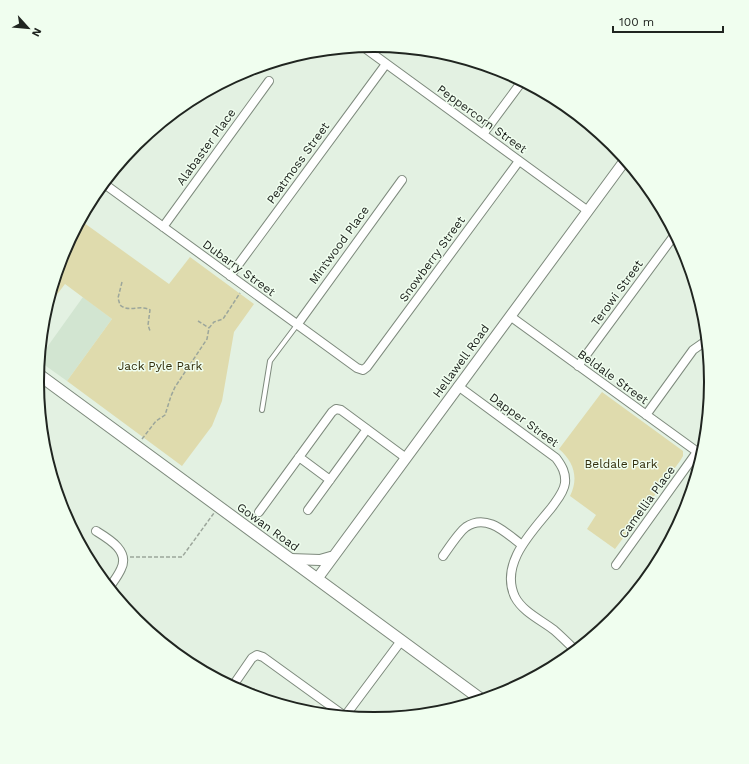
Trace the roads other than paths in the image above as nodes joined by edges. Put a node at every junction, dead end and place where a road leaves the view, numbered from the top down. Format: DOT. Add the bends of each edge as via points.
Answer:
graph roads {
  1 [pos="370,52"];
  2 [pos="386,64"];
  3 [pos="268,82"];
  4 [pos="519,85"];
  5 [pos="483,134"];
  6 [pos="519,161"];
  7 [pos="623,164"];
  8 [pos="402,180"];
  9 [pos="108,187"];
  10 [pos="588,211"];
  11 [pos="163,227"];
  12 [pos="672,238"];
  13 [pos="230,276"];
  14 [pos="510,316"];
  15 [pos="296,325"];
  16 [pos="702,343"];
  17 [pos="578,366"];
  18 [pos="363,370"];
  19 [pos="44,379"];
  20 [pos="458,386"];
  21 [pos="262,410"];
  22 [pos="646,415"];
  23 [pos="367,429"];
  24 [pos="698,452"];
  25 [pos="299,457"];
  26 [pos="406,458"];
  27 [pos="696,459"];
  28 [pos="330,480"];
  29 [pos="308,510"];
  30 [pos="259,512"];
  31 [pos="96,531"];
  32 [pos="522,545"];
  33 [pos="334,556"];
  34 [pos="443,556"];
  35 [pos="290,559"];
  36 [pos="616,565"];
  37 [pos="317,578"];
  38 [pos="112,583"];
  39 [pos="401,641"];
  40 [pos="572,647"];
  41 [pos="236,682"];
  42 [pos="477,696"];
  43 [pos="337,711"];
  44 [pos="348,712"];
  1 -- 2 [label="street, Peppercorn Street"];
  2 -- 5 [label="street, Peppercorn Street"];
  2 -- 13 [label="street, Peatmoss Street"];
  3 -- 11 [label="street, Alabaster Place"];
  4 -- 5 [label="street"];
  5 -- 6 [label="street, Peppercorn Street"];
  6 -- 10 [label="street, Peppercorn Street"];
  6 -- 18 [label="street, Snowberry Street"];
  7 -- 10 [label="street, Hellawell Road"];
  8 -- 15 [label="street, Mintwood Place"];
  9 -- 11 [label="street, Dubarry Street"];
  10 -- 14 [label="street, Hellawell Road"];
  11 -- 13 [label="street, Dubarry Street"];
  12 -- 17 [label="street, Terowi Street"];
  13 -- 15 [label="street, Dubarry Street"];
  14 -- 17 [label="street, Beldale Street"];
  14 -- 20 [label="street, Hellawell Road"];
  15 -- 18 [label="street, Dubarry Street"];
  15 -- 21 [label="lane" via="270,362"];
  16 -- 22 [label="street" via="693,350"];
  17 -- 22 [label="street, Beldale Street"];
  19 -- 35 [label="main road, Gowan Road"];
  20 -- 26 [label="street, Hellawell Road"];
  20 -- 32 [label="street, Dapper Street" via="556,458 564,469 565,483 560,496"];
  22 -- 24 [label="street, Beldale Street"];
  23 -- 25 [label="street" via="336,409"];
  23 -- 26 [label="street"];
  23 -- 28 [label="street"];
  25 -- 28 [label="street"];
  25 -- 30 [label="street"];
  26 -- 33 [label="street, Hellawell Road"];
  27 -- 36 [label="street, Camellia Place"];
  28 -- 29 [label="street"];
  31 -- 38 [label="street" via="120,549 124,557 124,564"];
  32 -- 34 [label="street" via="496,525 479,522 465,527"];
  32 -- 40 [label="street, Dapper Street" via="511,572 510,584 515,598 522,607"];
  33 -- 35 [label="street" via="320,560"];
  33 -- 37 [label="street, Hellawell Road"];
  35 -- 37 [label="main road, Gowan Road"];
  37 -- 39 [label="main road, Gowan Road"];
  39 -- 42 [label="main road, Gowan Road"];
  39 -- 44 [label="street"];
  41 -- 43 [label="street" via="252,658 257,655"];
}
